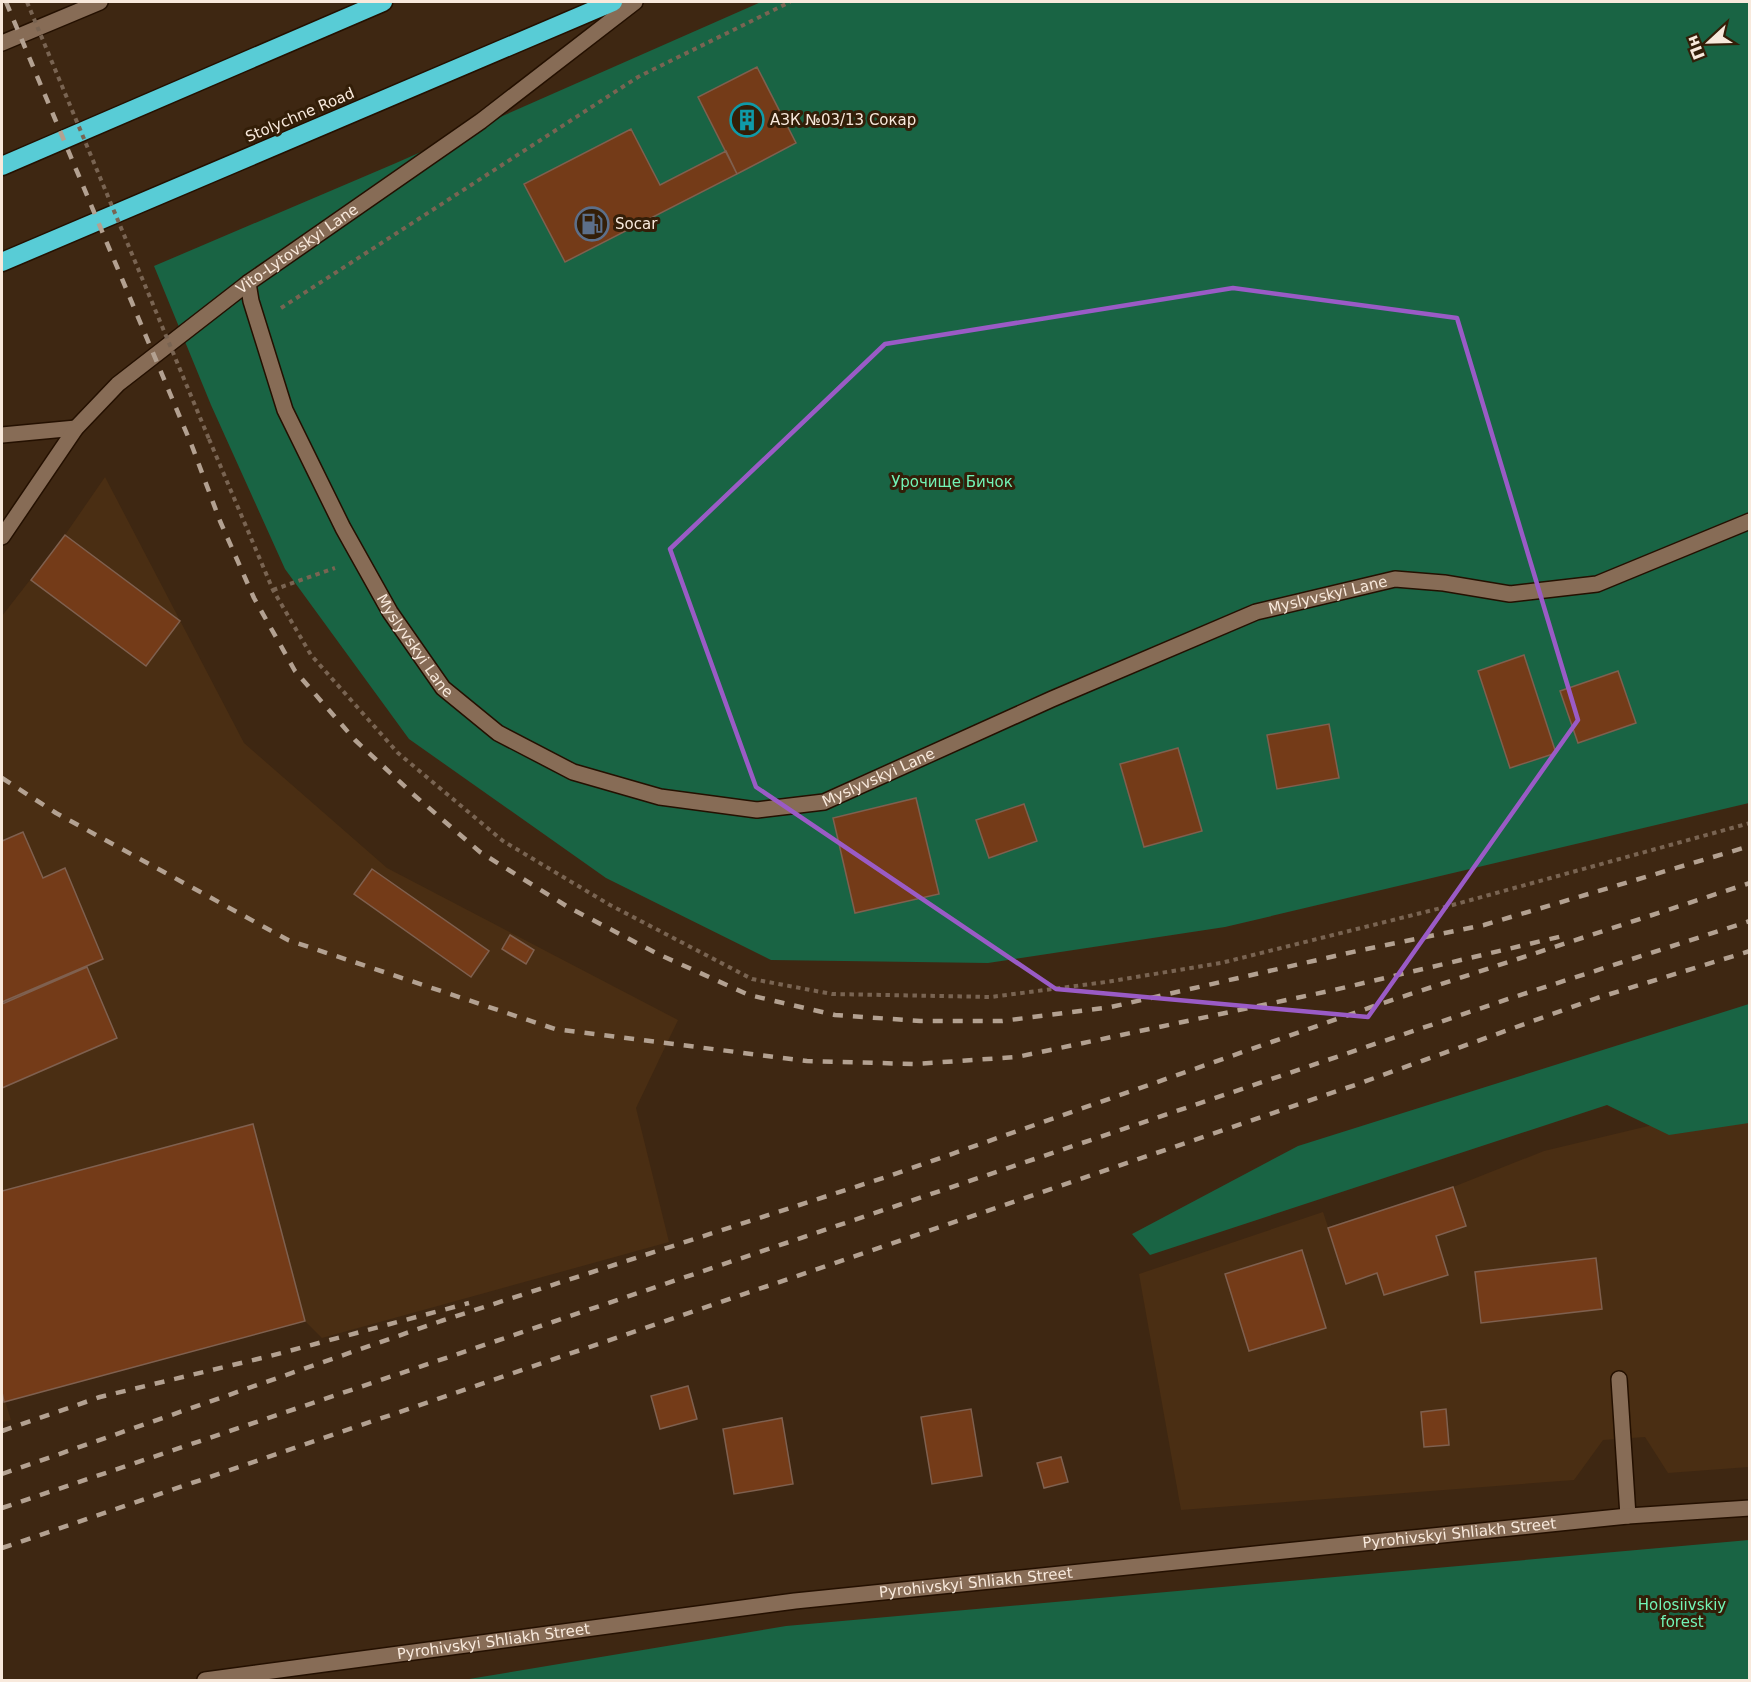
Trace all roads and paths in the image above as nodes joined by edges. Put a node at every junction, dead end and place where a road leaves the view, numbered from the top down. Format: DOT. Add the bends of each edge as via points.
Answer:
graph roads {
  1 [pos="27,2"];
  2 [pos="100,2"];
  3 [pos="383,2"];
  4 [pos="613,2"];
  5 [pos="635,2"];
  6 [pos="790,2"];
  7 [pos="2,43"];
  8 [pos="2,166"];
  9 [pos="2,261"];
  10 [pos="248,283"];
  11 [pos="258,324"];
  12 [pos="76,428"];
  13 [pos="2,435"];
  14 [pos="1749,521"];
  15 [pos="2,537"];
  16 [pos="361,559"];
  17 [pos="273,590"];
  18 [pos="1749,823"];
  19 [pos="1619,1379"];
  20 [pos="1749,1508"];
  21 [pos="1628,1516"];
  22 [pos="205,1680"];
  1 -- 17 [label="path, bridge"];
  2 -- 7 [label="street"];
  3 -- 8 [label="highway"];
  4 -- 9 [label="highway, Stolychne Road"];
  5 -- 10 [label="street, Vito-Lytovskyi Lane" via="481,121"];
  6 -- 11 [label="path" via="638,77"];
  10 -- 11 [label="street, Myslyvskyi Lane"];
  10 -- 12 [label="street, Vito-Lytovskyi Lane" via="118,384"];
  11 -- 16 [label="street, Myslyvskyi Lane" via="285,410"];
  12 -- 13 [label="street"];
  12 -- 15 [label="street, Vito-Lytovskyi Lane"];
  14 -- 16 [label="street, Myslyvskyi Lane" via="1597,584 1510,594 1395,579 1256,612 824,802 757,810 660,797 573,772 498,733 443,688 390,612"];
  16 -- 17 [label="path"];
  17 -- 18 [label="path" via="311,655 398,753 503,841 609,905 752,979 832,994 991,997 1221,963 1449,906"];
  19 -- 21 [label="street"];
  20 -- 21 [label="street, Pyrohivskyi Shliakh Street"];
  21 -- 22 [label="street, Pyrohivskyi Shliakh Street" via="795,1601"];
}
